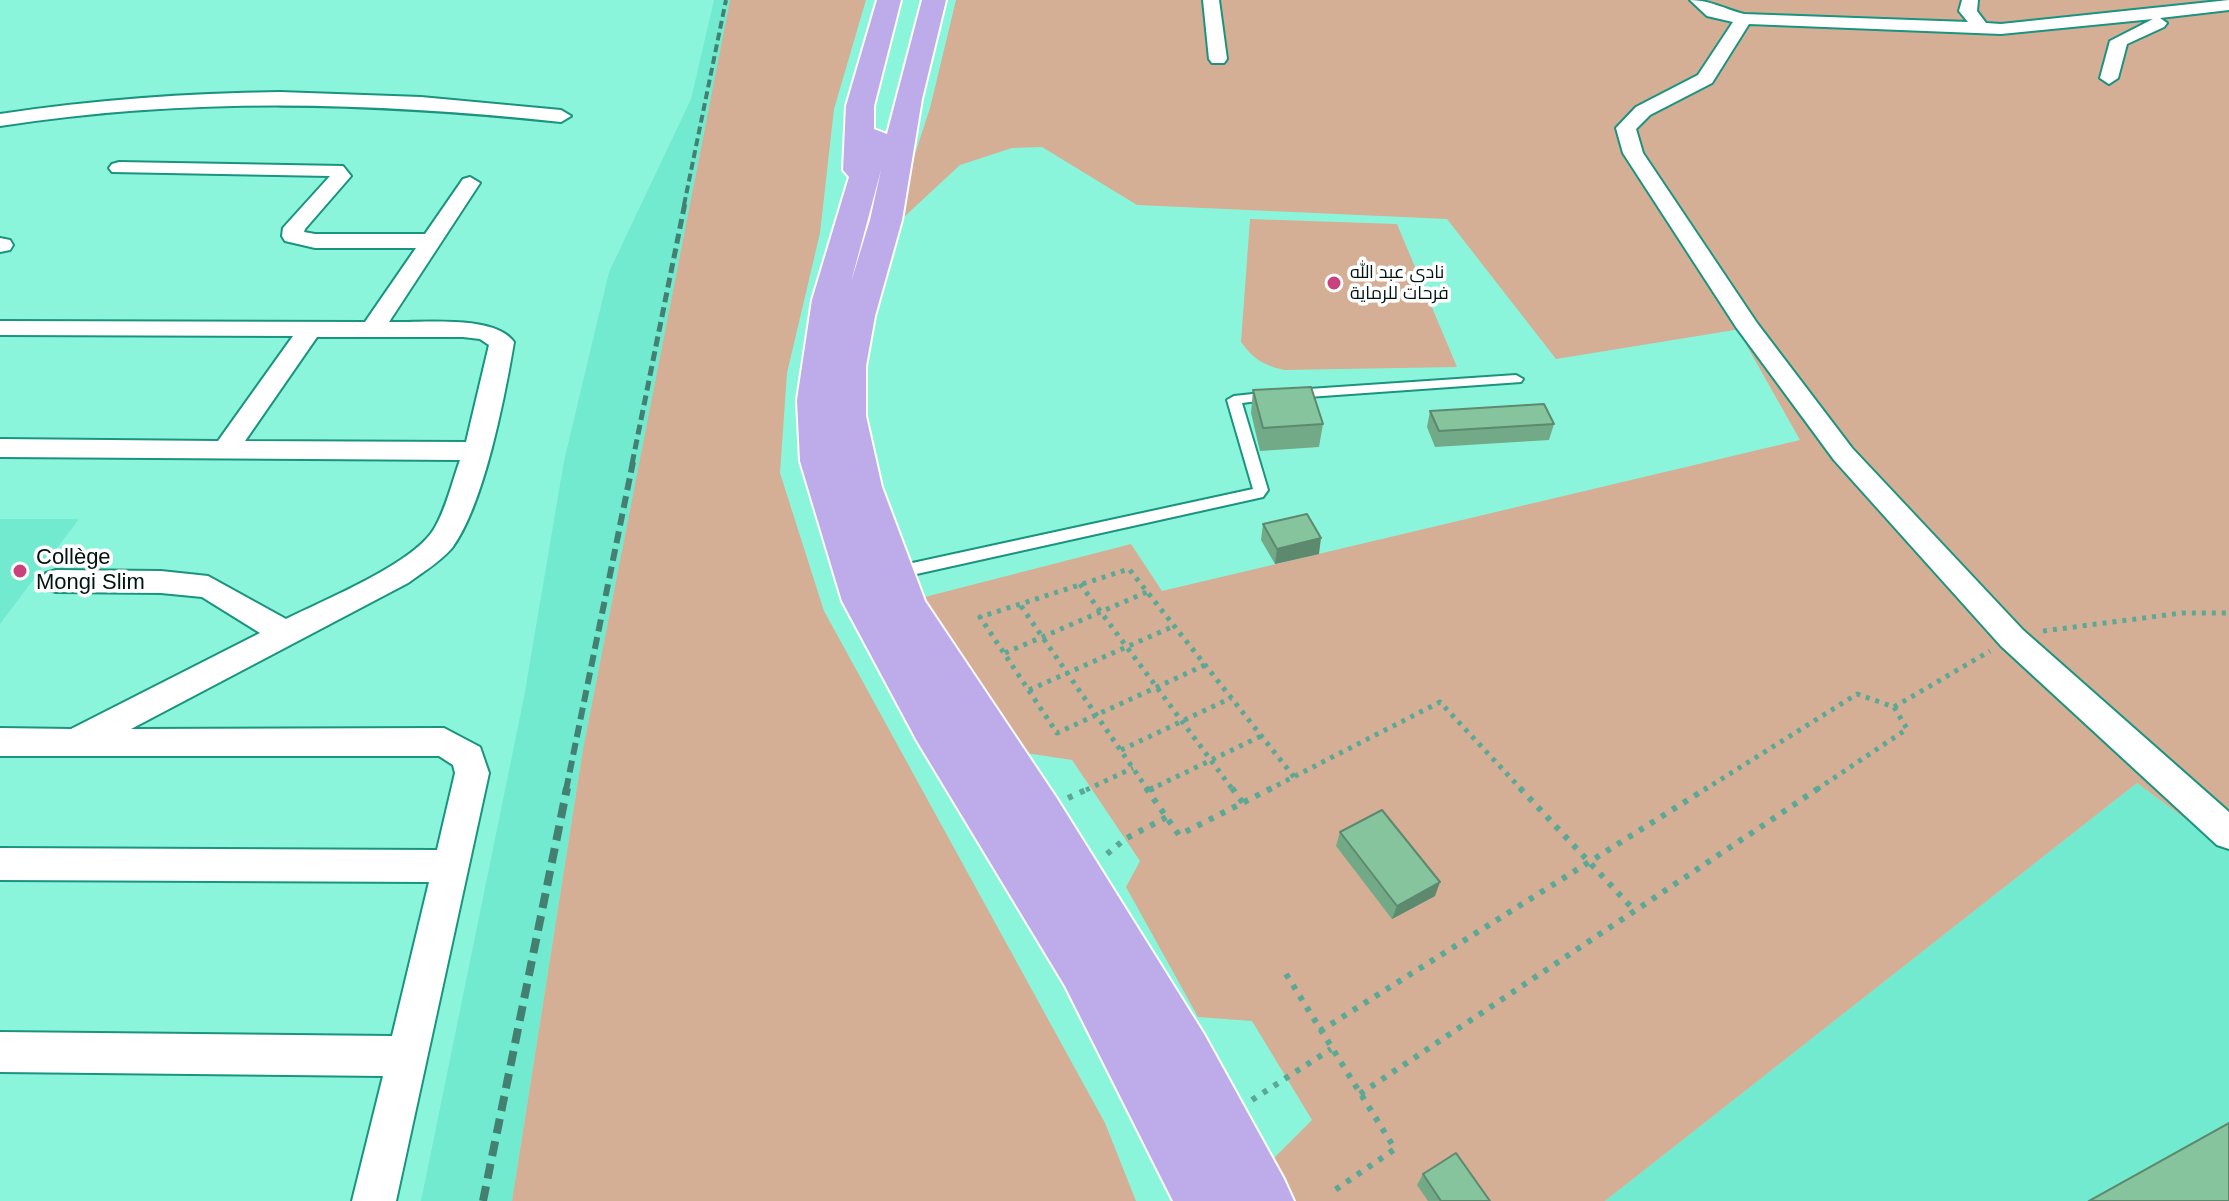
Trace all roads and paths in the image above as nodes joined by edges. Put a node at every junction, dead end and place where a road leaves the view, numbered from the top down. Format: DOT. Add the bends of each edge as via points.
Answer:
graph roads {
  1 [pos="889,0"];
  2 [pos="909,0"];
  3 [pos="934,0"];
  4 [pos="956,0"];
  5 [pos="1211,0"];
  6 [pos="1698,0"];
  7 [pos="1970,0"];
  8 [pos="1858,2"];
  9 [pos="2229,5"];
  10 [pos="2160,13"];
  11 [pos="1735,18"];
  12 [pos="1872,23"];
  13 [pos="1981,28"];
  14 [pos="1218,59"];
  15 [pos="2109,78"];
  16 [pos="901,84"];
  17 [pos="561,116"];
  18 [pos="0,120"];
  19 [pos="119,168"];
  20 [pos="470,183"];
  21 [pos="871,210"];
  22 [pos="431,241"];
  23 [pos="0,328"];
  24 [pos="373,329"];
  25 [pos="310,330"];
  26 [pos="1516,379"];
  27 [pos="0,448"];
  28 [pos="224,451"];
  29 [pos="478,451"];
  30 [pos="891,574"];
  31 [pos="56,581"];
  32 [pos="1080,584"];
  33 [pos="1147,592"];
  34 [pos="1021,606"];
  35 [pos="1101,612"];
  36 [pos="2229,613"];
  37 [pos="1174,626"];
  38 [pos="285,633"];
  39 [pos="1042,637"];
  40 [pos="2012,638"];
  41 [pos="1126,646"];
  42 [pos="1005,653"];
  43 [pos="1205,665"];
  44 [pos="1067,673"];
  45 [pos="1157,688"];
  46 [pos="1029,690"];
  47 [pos="1231,698"];
  48 [pos="1894,707"];
  49 [pos="1096,715"];
  50 [pos="1182,721"];
  51 [pos="1261,736"];
  52 [pos="0,742"];
  53 [pos="75,743"];
  54 [pos="1121,750"];
  55 [pos="1211,760"];
  56 [pos="1133,768"];
  57 [pos="1294,777"];
  58 [pos="1149,790"];
  59 [pos="1243,803"];
  60 [pos="1038,812"];
  61 [pos="1167,817"];
  62 [pos="2229,834"];
  63 [pos="1590,862"];
  64 [pos="0,864"];
  65 [pos="451,866"];
  66 [pos="1076,880"];
  67 [pos="1635,911"];
  68 [pos="1286,974"];
  69 [pos="1320,1031"];
  70 [pos="1331,1049"];
  71 [pos="0,1052"];
  72 [pos="406,1056"];
  73 [pos="1360,1094"];
  74 [pos="1221,1120"];
  75 [pos="1329,1194"];
  76 [pos="374,1201"];
  77 [pos="1206,1201"];
  78 [pos="1262,1201"];
  1 -- 21 [label="highway" via="860,106"];
  2 -- 16 [label="highway"];
  3 -- 16 [label="highway"];
  4 -- 21 [label="highway" via="937,91 907,189"];
  5 -- 14 [label="street"];
  6 -- 11 [label="street" via="1705,8"];
  7 -- 13 [label="street" via="1968,11"];
  8 -- 12 [label="street"];
  9 -- 10 [label="street"];
  10 -- 13 [label="street"];
  10 -- 15 [label="street" via="2158,23 2119,41"];
  11 -- 12 [label="street"];
  11 -- 40 [label="street" via="1705,79 1643,111 1626,128 1633,153 1748,327 1843,454"];
  12 -- 13 [label="street"];
  16 -- 21 [label="highway"];
  17 -- 18 [label="street" via="383,99 242,97"];
  19 -- 22 [label="street" via="336,170 341,176 294,228 293,236 315,241"];
  20 -- 22 [label="street"];
  21 -- 30 [label="highway" via="847,414"];
  21 -- 77 [label="highway" via="829,300 816,400 820,461 864,601 934,727 1085,967"];
  22 -- 24 [label="street"];
  23 -- 25 [label="street"];
  24 -- 25 [label="street"];
  24 -- 29 [label="street" via="463,330 502,342"];
  25 -- 28 [label="street"];
  26 -- 30 [label="lane" via="1236,399 1258,493"];
  27 -- 28 [label="street"];
  28 -- 29 [label="street"];
  29 -- 38 [label="street" via="452,523 420,561"];
  30 -- 60 [label="highway" via="906,607"];
  31 -- 38 [label="street" via="208,587"];
  32 -- 33 [label="path" via="1129,569"];
  32 -- 34 [label="path"];
  32 -- 35 [label="path"];
  33 -- 35 [label="path"];
  33 -- 37 [label="path"];
  34 -- 39 [label="path"];
  34 -- 42 [label="path" via="980,617"];
  35 -- 39 [label="path"];
  35 -- 41 [label="path"];
  36 -- 40 [label="path" via="2168,614"];
  37 -- 41 [label="path"];
  37 -- 43 [label="path"];
  38 -- 53 [label="street"];
  39 -- 42 [label="path"];
  39 -- 44 [label="path"];
  40 -- 48 [label="path"];
  40 -- 62 [label="street"];
  41 -- 44 [label="path"];
  41 -- 45 [label="path"];
  42 -- 46 [label="path"];
  43 -- 45 [label="path"];
  43 -- 47 [label="path"];
  44 -- 46 [label="path"];
  44 -- 49 [label="path"];
  45 -- 49 [label="path"];
  45 -- 50 [label="path"];
  46 -- 49 [label="path" via="1057,733"];
  47 -- 50 [label="path"];
  47 -- 51 [label="path"];
  48 -- 63 [label="path" via="1857,694"];
  48 -- 67 [label="path" via="1907,729"];
  49 -- 54 [label="path"];
  50 -- 54 [label="path"];
  50 -- 55 [label="path"];
  51 -- 55 [label="path"];
  51 -- 57 [label="path"];
  52 -- 53 [label="street"];
  53 -- 65 [label="street" via="444,742 468,757 472,773"];
  54 -- 56 [label="path"];
  55 -- 58 [label="path"];
  55 -- 59 [label="path"];
  56 -- 58 [label="path"];
  56 -- 60 [label="path"];
  57 -- 59 [label="path"];
  57 -- 63 [label="path" via="1440,702"];
  58 -- 61 [label="path"];
  59 -- 61 [label="path" via="1179,835"];
  60 -- 66 [label="highway"];
  61 -- 66 [label="path" via="1125,839"];
  63 -- 67 [label="path"];
  63 -- 69 [label="path"];
  64 -- 65 [label="street"];
  65 -- 72 [label="street"];
  66 -- 74 [label="highway"];
  67 -- 73 [label="path"];
  68 -- 69 [label="path"];
  69 -- 70 [label="path"];
  70 -- 73 [label="path"];
  70 -- 74 [label="path"];
  71 -- 72 [label="street"];
  72 -- 76 [label="street"];
  73 -- 75 [label="path" via="1395,1149"];
  74 -- 78 [label="highway"];
}
